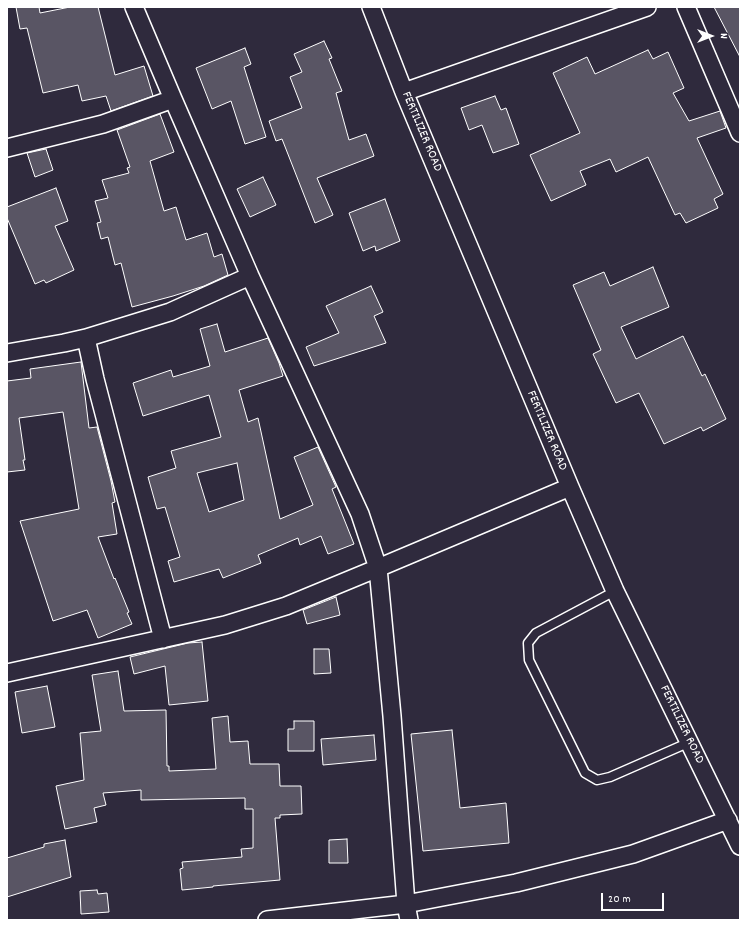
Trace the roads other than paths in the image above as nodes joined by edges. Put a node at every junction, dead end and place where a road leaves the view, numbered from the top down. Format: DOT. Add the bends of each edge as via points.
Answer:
graph roads {
  1 [pos="134,7"];
  2 [pos="371,7"];
  3 [pos="648,7"];
  4 [pos="686,7"];
  5 [pos="404,92"];
  6 [pos="173,99"];
  7 [pos="740,133"];
  8 [pos="7,148"];
  9 [pos="250,276"];
  10 [pos="86,338"];
  11 [pos="7,353"];
  12 [pos="570,487"];
  13 [pos="378,568"];
  14 [pos="615,592"];
  15 [pos="163,639"];
  16 [pos="7,673"];
  17 [pos="690,742"];
  18 [pos="728,820"];
  19 [pos="740,846"];
  20 [pos="407,912"];
  21 [pos="312,917"];
  22 [pos="275,920"];
  1 -- 6 [label="street"];
  2 -- 5 [label="street, FERTILIZER ROAD"];
  3 -- 5 [label="street"];
  4 -- 7 [label="street"];
  5 -- 12 [label="street, FERTILIZER ROAD"];
  6 -- 8 [label="street" via="103,124"];
  6 -- 9 [label="street"];
  9 -- 10 [label="street" via="170,312"];
  9 -- 13 [label="street" via="360,514"];
  10 -- 11 [label="street"];
  10 -- 15 [label="street"];
  12 -- 13 [label="street"];
  12 -- 14 [label="street, FERTILIZER ROAD"];
  13 -- 15 [label="street" via="286,606 226,625"];
  13 -- 20 [label="street"];
  14 -- 17 [label="street, FERTILIZER ROAD"];
  14 -- 17 [label="lane" via="536,633 528,643 529,660 585,773 597,780 610,777"];
  15 -- 16 [label="street"];
  17 -- 18 [label="street, FERTILIZER ROAD"];
  18 -- 19 [label="street, FERTILIZER ROAD"];
  18 -- 20 [label="street" via="633,854"];
  20 -- 21 [label="street"];
  21 -- 22 [label="street"];
}
